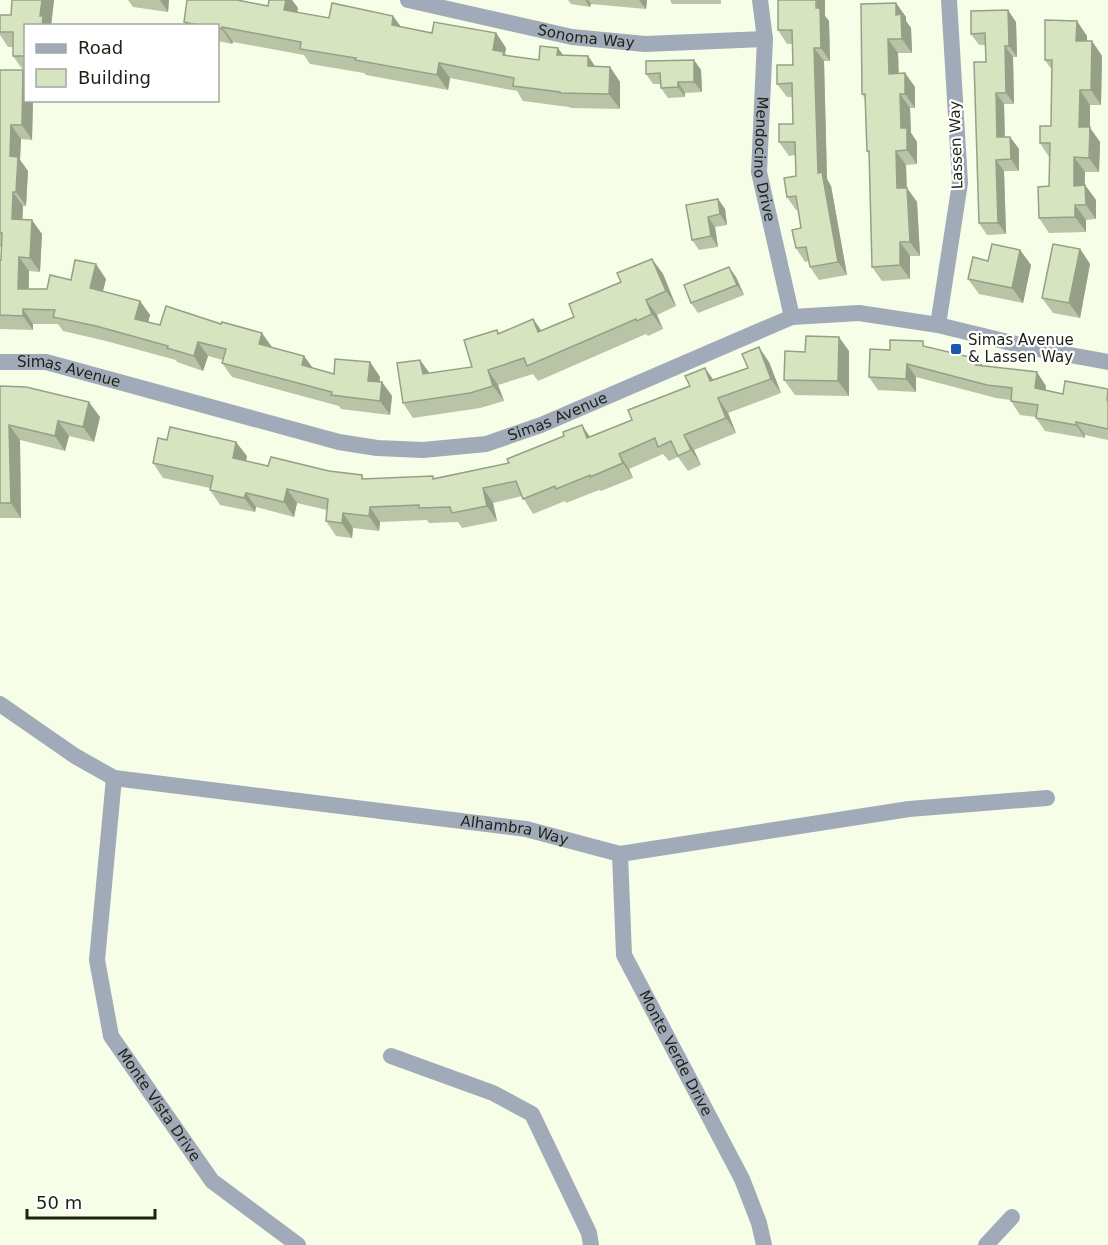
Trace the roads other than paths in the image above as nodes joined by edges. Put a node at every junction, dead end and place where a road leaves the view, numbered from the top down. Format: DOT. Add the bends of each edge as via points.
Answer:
graph roads {
  1 [pos="408,0"];
  2 [pos="760,0"];
  3 [pos="949,0"];
  4 [pos="765,39"];
  5 [pos="792,317"];
  6 [pos="938,325"];
  7 [pos="0,362"];
  8 [pos="1108,362"];
  9 [pos="0,704"];
  10 [pos="114,778"];
  11 [pos="1047,798"];
  12 [pos="620,854"];
  13 [pos="391,1056"];
  14 [pos="1012,1217"];
  15 [pos="298,1245"];
  16 [pos="591,1245"];
  17 [pos="764,1245"];
  18 [pos="987,1245"];
  1 -- 4 [label="street, Sonoma Way" via="572,37 645,44"];
  2 -- 4 [label="street, Mendocino Drive"];
  3 -- 6 [label="street, Lassen Way" via="960,183"];
  4 -- 5 [label="street, Mendocino Drive" via="759,172"];
  5 -- 6 [label="street, Simas Avenue" via="859,313"];
  5 -- 7 [label="street, Simas Avenue" via="541,425 486,444 423,450 339,442 46,362"];
  6 -- 8 [label="street, Simas Avenue"];
  9 -- 10 [label="street, Alhambra Way"];
  10 -- 12 [label="street, Alhambra Way" via="526,829"];
  10 -- 15 [label="street, Monte Vista Drive" via="97,960 111,1036 212,1181"];
  11 -- 12 [label="street, Alhambra Way" via="909,809"];
  12 -- 17 [label="street, Monte Verde Drive" via="624,955 742,1179"];
  13 -- 16 [label="street" via="493,1093 532,1114 589,1233"];
  14 -- 18 [label="street"];
}
